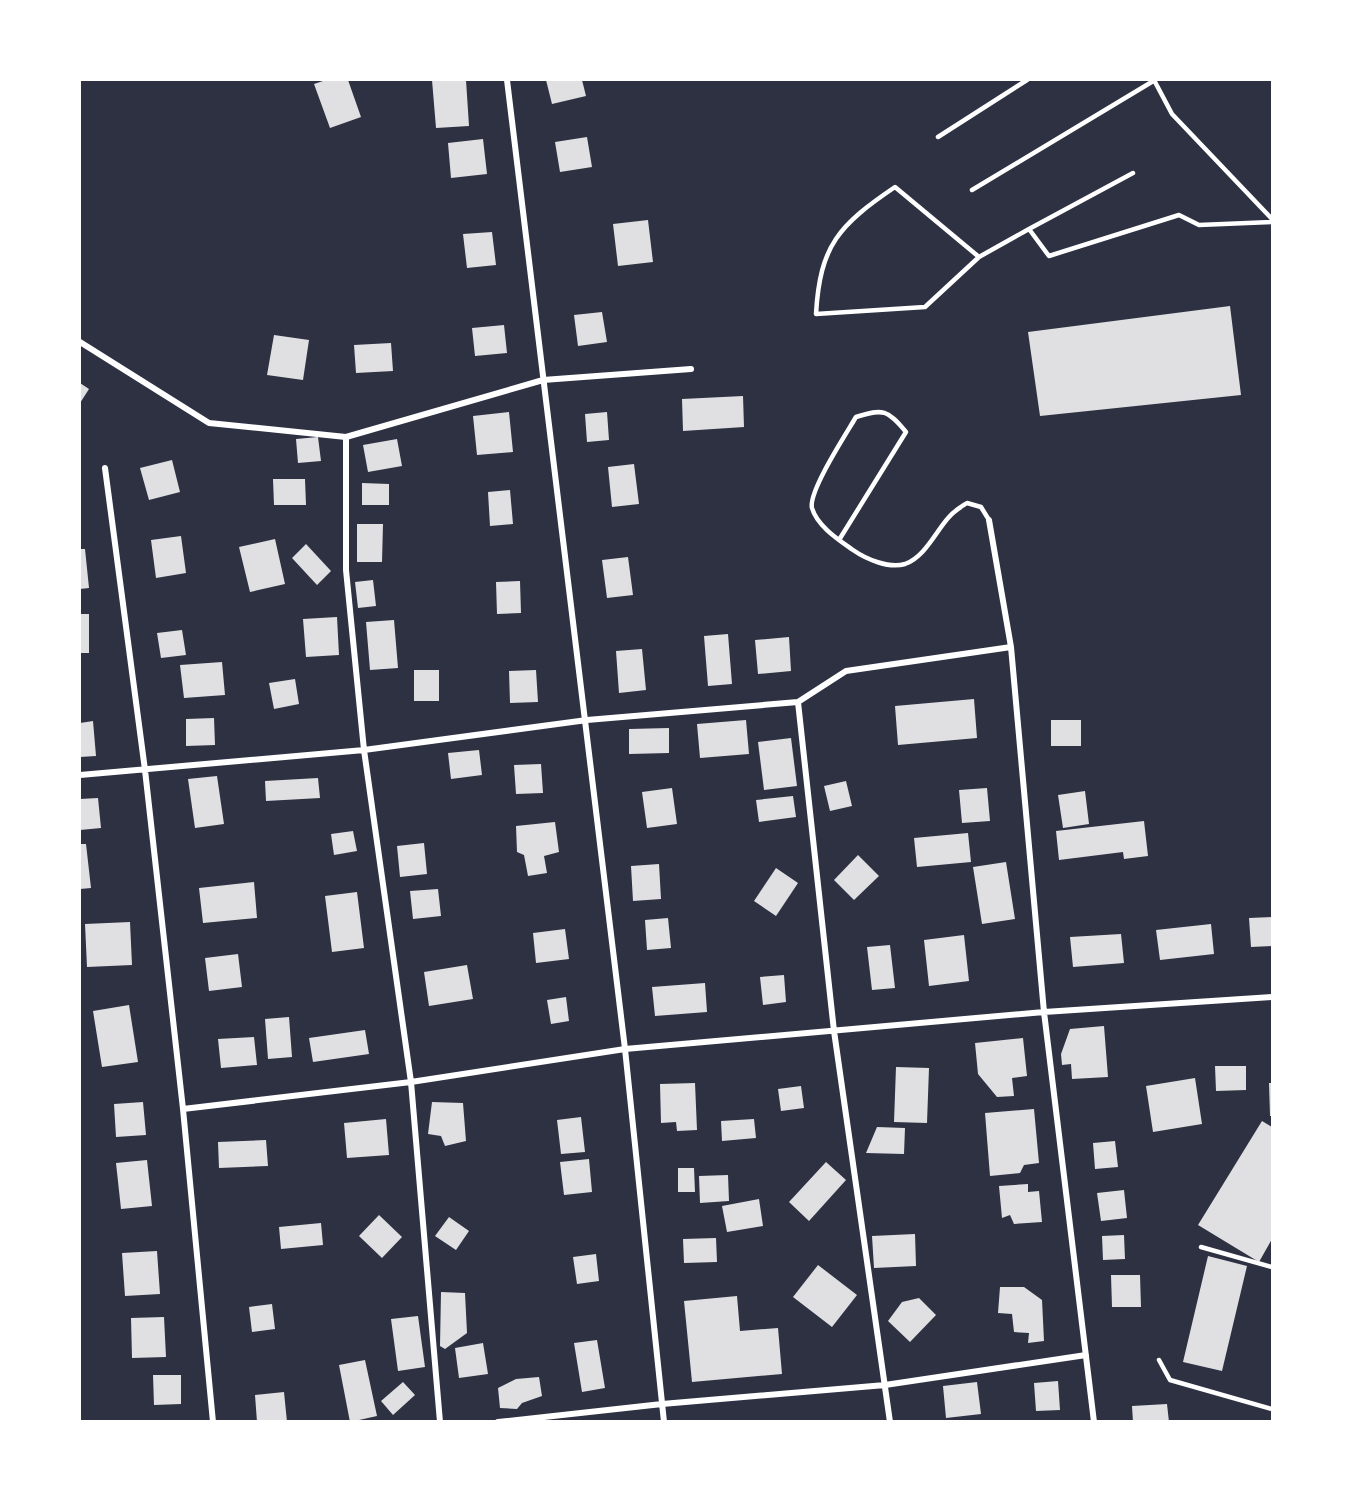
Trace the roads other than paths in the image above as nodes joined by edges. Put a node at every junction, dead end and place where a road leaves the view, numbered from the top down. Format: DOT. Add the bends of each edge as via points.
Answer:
graph roads {
  1 [pos="507,80"];
  2 [pos="1027,80"];
  3 [pos="1154,80"];
  4 [pos="938,137"];
  5 [pos="1133,173"];
  6 [pos="972,190"];
  7 [pos="1272,221"];
  8 [pos="1029,229"];
  9 [pos="979,257"];
  10 [pos="80,342"];
  11 [pos="691,369"];
  12 [pos="543,380"];
  13 [pos="346,437"];
  14 [pos="105,468"];
  15 [pos="989,520"];
  16 [pos="839,540"];
  17 [pos="1011,647"];
  18 [pos="798,702"];
  19 [pos="587,720"];
  20 [pos="364,750"];
  21 [pos="145,770"];
  22 [pos="80,775"];
  23 [pos="1272,997"];
  24 [pos="1044,1012"];
  25 [pos="834,1031"];
  26 [pos="625,1049"];
  27 [pos="411,1082"];
  28 [pos="183,1109"];
  29 [pos="1201,1247"];
  30 [pos="1272,1267"];
  31 [pos="1086,1355"];
  32 [pos="1159,1360"];
  33 [pos="885,1385"];
  34 [pos="662,1404"];
  35 [pos="1272,1409"];
  36 [pos="213,1422"];
  37 [pos="440,1422"];
  38 [pos="498,1422"];
  39 [pos="664,1422"];
  40 [pos="890,1422"];
  41 [pos="1094,1422"];
  1 -- 12 [label="street"];
  2 -- 4 [label="lane"];
  3 -- 6 [label="lane"];
  3 -- 7 [label="lane" via="1172,114"];
  5 -- 8 [label="lane"];
  7 -- 8 [label="lane" via="1199,225 1179,215 1049,256"];
  8 -- 9 [label="lane"];
  9 -- 9 [label="lane" via="925,307 816,314 818,283 827,252 846,224 895,187"];
  10 -- 13 [label="street" via="209,423"];
  11 -- 12 [label="street"];
  12 -- 13 [label="street"];
  12 -- 19 [label="street"];
  13 -- 20 [label="street" via="346,570"];
  14 -- 21 [label="street"];
  15 -- 16 [label="lane" via="981,507 968,503 951,515 919,555 905,564 886,565 860,555"];
  15 -- 17 [label="street"];
  16 -- 16 [label="lane" via="812,507 814,490 856,417 876,411 893,417 906,432"];
  17 -- 18 [label="street" via="846,671"];
  17 -- 24 [label="street"];
  18 -- 19 [label="street"];
  18 -- 25 [label="street"];
  19 -- 20 [label="street"];
  19 -- 26 [label="street"];
  20 -- 21 [label="street"];
  20 -- 27 [label="street"];
  21 -- 22 [label="street"];
  21 -- 28 [label="street"];
  23 -- 24 [label="street"];
  24 -- 25 [label="street"];
  24 -- 31 [label="street"];
  25 -- 26 [label="street"];
  25 -- 33 [label="street"];
  26 -- 27 [label="street"];
  26 -- 34 [label="street"];
  27 -- 28 [label="street"];
  27 -- 37 [label="street"];
  28 -- 36 [label="street"];
  29 -- 30 [label="lane"];
  31 -- 33 [label="street"];
  31 -- 41 [label="street"];
  32 -- 35 [label="lane" via="1170,1380"];
  33 -- 34 [label="street"];
  33 -- 40 [label="street"];
  34 -- 38 [label="street"];
  34 -- 39 [label="street"];
}
